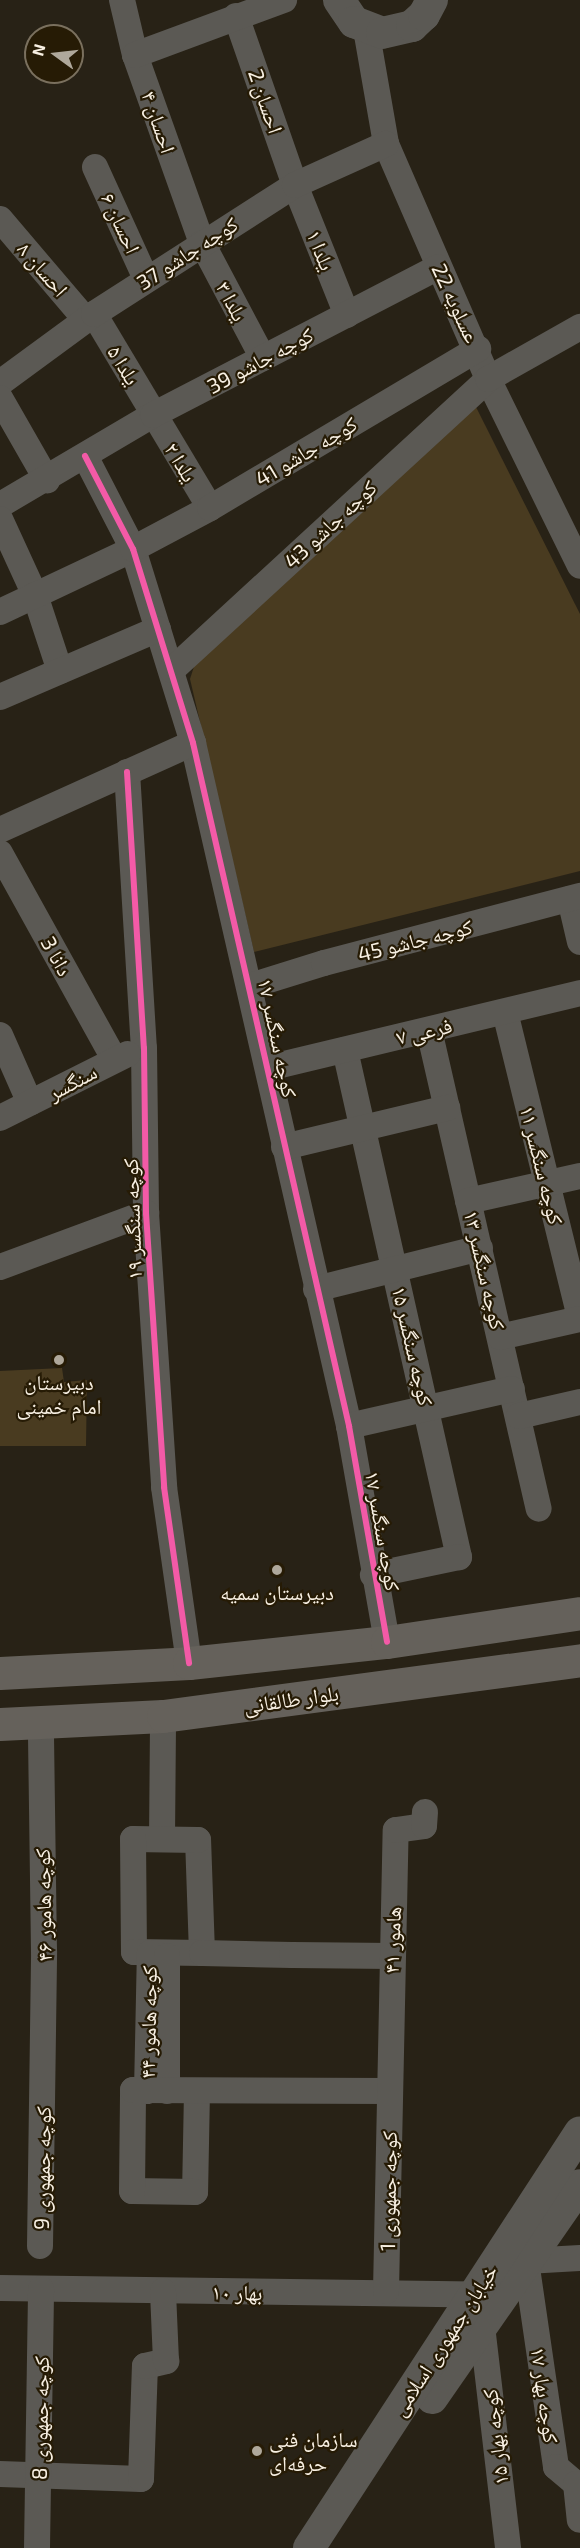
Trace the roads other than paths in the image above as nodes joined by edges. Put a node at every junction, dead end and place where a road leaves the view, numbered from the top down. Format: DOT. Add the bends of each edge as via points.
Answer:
graph roads {
  1 [pos="122,0"];
  2 [pos="285,0"];
  3 [pos="339,0"];
  4 [pos="432,0"];
  5 [pos="236,16"];
  6 [pos="366,29"];
  7 [pos="135,55"];
  8 [pos="386,144"];
  9 [pos="95,167"];
  10 [pos="295,185"];
  11 [pos="0,219"];
  12 [pos="202,243"];
  13 [pos="438,267"];
  14 [pos="146,279"];
  15 [pos="347,315"];
  16 [pos="90,317"];
  17 [pos="580,327"];
  18 [pos="478,349"];
  19 [pos="263,358"];
  20 [pos="488,379"];
  21 [pos="0,382"];
  22 [pos="0,398"];
  23 [pos="153,415"];
  24 [pos="85,456"];
  25 [pos="47,480"];
  26 [pos="0,505"];
  27 [pos="210,508"];
  28 [pos="0,519"];
  29 [pos="133,549"];
  30 [pos="580,566"];
  31 [pos="35,595"];
  32 [pos="0,612"];
  33 [pos="159,629"];
  34 [pos="172,670"];
  35 [pos="60,671"];
  36 [pos="0,697"];
  37 [pos="193,742"];
  38 [pos="127,772"];
  39 [pos="0,830"];
  40 [pos="0,853"];
  41 [pos="575,898"];
  42 [pos="580,942"];
  43 [pos="250,986"];
  44 [pos="580,993"];
  45 [pos="505,1012"];
  46 [pos="429,1030"];
  47 [pos="0,1035"];
  48 [pos="144,1048"];
  49 [pos="345,1050"];
  50 [pos="114,1059"];
  51 [pos="268,1068"];
  52 [pos="30,1104"];
  53 [pos="447,1108"];
  54 [pos="0,1118"];
  55 [pos="363,1128"];
  56 [pos="284,1147"];
  57 [pos="580,1176"];
  58 [pos="546,1185"];
  59 [pos="468,1201"];
  60 [pos="146,1213"];
  61 [pos="480,1248"];
  62 [pos="0,1267"];
  63 [pos="396,1269"];
  64 [pos="316,1289"];
  65 [pos="580,1318"];
  66 [pos="500,1336"];
  67 [pos="512,1389"];
  68 [pos="580,1402"];
  69 [pos="427,1409"];
  70 [pos="519,1416"];
  71 [pos="349,1426"];
  72 [pos="539,1509"];
  73 [pos="373,1575"];
  74 [pos="580,1613"];
  75 [pos="387,1642"];
  76 [pos="580,1660"];
  77 [pos="189,1663"];
  78 [pos="0,1673"];
  79 [pos="163,1716"];
  80 [pos="40,1722"];
  81 [pos="0,1724"];
  82 [pos="425,1812"];
  83 [pos="162,1839"];
  84 [pos="158,1953"];
  85 [pos="202,1953"];
  86 [pos="392,1956"];
  87 [pos="43,2089"];
  88 [pos="157,2091"];
  89 [pos="197,2091"];
  90 [pos="389,2091"];
  91 [pos="580,2132"];
  92 [pos="578,2191"];
  93 [pos="40,2246"];
  94 [pos="580,2258"];
  95 [pos="526,2261"];
  96 [pos="0,2288"];
  97 [pos="42,2289"];
  98 [pos="163,2291"];
  99 [pos="386,2291"];
  100 [pos="474,2295"];
  101 [pos="482,2326"];
  102 [pos="40,2473"];
  103 [pos="0,2474"];
  104 [pos="580,2520"];
  105 [pos="38,2548"];
  106 [pos="309,2548"];
  107 [pos="331,2548"];
  108 [pos="508,2548"];
  1 -- 7 [label="street, احسان ۴"];
  2 -- 5 [label="street"];
  3 -- 6 [label="street" via="354,22"];
  4 -- 6 [label="street" via="412,26 389,33"];
  5 -- 7 [label="street"];
  5 -- 10 [label="street, احسان 2"];
  6 -- 8 [label="street, عسلویه 22"];
  7 -- 12 [label="street, احسان ۴"];
  8 -- 10 [label="street, کوچه جاشو 37"];
  8 -- 13 [label="street, عسلویه 22"];
  9 -- 14 [label="street, احسان ۶"];
  10 -- 12 [label="street, کوچه جاشو 37"];
  10 -- 15 [label="street, یلدا ۱"];
  11 -- 16 [label="street, احسان ۸"];
  12 -- 14 [label="street, کوچه جاشو 37"];
  12 -- 19 [label="street, یلدا ۳"];
  13 -- 15 [label="street, کوچه جاشو 39"];
  13 -- 18 [label="street, عسلویه 22"];
  14 -- 16 [label="street, کوچه جاشو 37"];
  15 -- 19 [label="street, کوچه جاشو 39"];
  16 -- 21 [label="street, کوچه جاشو 37"];
  16 -- 23 [label="street, یلدا ۵"];
  17 -- 20 [label="street, کوچه جاشو 43"];
  18 -- 20 [label="street, عسلویه 22"];
  18 -- 27 [label="street, کوچه جاشو 41"];
  19 -- 23 [label="street, کوچه جاشو 39"];
  20 -- 30 [label="street, عسلویه 22"];
  20 -- 34 [label="street, کوچه جاشو 43"];
  22 -- 25 [label="street"];
  23 -- 24 [label="street, کوچه جاشو 39"];
  23 -- 27 [label="street, یلدا ۲"];
  24 -- 25 [label="street, کوچه جاشو 39"];
  24 -- 29 [label="street, کوچه سنگسر ۱۷"];
  25 -- 26 [label="street, کوچه جاشو 39"];
  27 -- 29 [label="street, کوچه جاشو 41"];
  28 -- 31 [label="street"];
  29 -- 31 [label="street, کوچه جاشو 41"];
  29 -- 33 [label="street, کوچه سنگسر ۱۷"];
  31 -- 32 [label="street, کوچه جاشو 41"];
  31 -- 35 [label="street"];
  33 -- 34 [label="street, کوچه سنگسر ۱۷"];
  33 -- 35 [label="street"];
  34 -- 37 [label="street, کوچه سنگسر ۱۷"];
  35 -- 36 [label="street"];
  37 -- 38 [label="street"];
  37 -- 43 [label="street, کوچه سنگسر ۱۷"];
  38 -- 39 [label="street"];
  38 -- 48 [label="street, کوچه سنگسر ۱۹"];
  40 -- 50 [label="street, دانا 3"];
  41 -- 42 [label="street"];
  41 -- 43 [label="street, کوچه جاشو 45"];
  43 -- 51 [label="street, کوچه سنگسر ۱۷"];
  44 -- 45 [label="street, فرعی ۷"];
  45 -- 46 [label="street, فرعی ۷"];
  45 -- 58 [label="street, کوچه سنگسر ۱۱"];
  46 -- 49 [label="street, فرعی ۷"];
  46 -- 53 [label="street, کوچه سنگسر ۱۳"];
  47 -- 52 [label="street"];
  48 -- 50 [label="street, سنگسر"];
  48 -- 60 [label="street, کوچه سنگسر ۱۹"];
  49 -- 51 [label="street, فرعی ۷"];
  49 -- 55 [label="street, کوچه سنگسر ۱۵"];
  50 -- 52 [label="street, سنگسر"];
  51 -- 56 [label="street, کوچه سنگسر ۱۷"];
  52 -- 54 [label="street, سنگسر"];
  53 -- 55 [label="street"];
  53 -- 59 [label="street, کوچه سنگسر ۱۳"];
  55 -- 56 [label="street"];
  55 -- 63 [label="street, کوچه سنگسر ۱۵"];
  56 -- 64 [label="street, کوچه سنگسر ۱۷"];
  57 -- 58 [label="street"];
  58 -- 59 [label="street"];
  58 -- 65 [label="street, کوچه سنگسر ۱۱"];
  59 -- 61 [label="street, کوچه سنگسر ۱۳"];
  60 -- 62 [label="street"];
  60 -- 77 [label="street, کوچه سنگسر ۱۹" via="164,1487"];
  61 -- 63 [label="street"];
  61 -- 66 [label="street, کوچه سنگسر ۱۳"];
  63 -- 64 [label="street"];
  63 -- 69 [label="street, کوچه سنگسر ۱۵"];
  64 -- 71 [label="street, کوچه سنگسر ۱۷"];
  65 -- 66 [label="street"];
  66 -- 67 [label="street, کوچه سنگسر ۱۳"];
  67 -- 69 [label="street"];
  67 -- 70 [label="street, کوچه سنگسر ۱۳"];
  68 -- 70 [label="street"];
  69 -- 71 [label="street"];
  69 -- 73 [label="street, کوچه سنگسر ۱۵" via="459,1557"];
  70 -- 72 [label="street, کوچه سنگسر ۱۳"];
  71 -- 73 [label="street, کوچه سنگسر ۱۷"];
  73 -- 75 [label="street, کوچه سنگسر ۱۷"];
  74 -- 75 [label="main road"];
  75 -- 77 [label="main road"];
  76 -- 79 [label="main road, بلوار طالقانی"];
  77 -- 78 [label="main road"];
  79 -- 80 [label="main road, بلوار طالقانی"];
  79 -- 83 [label="street"];
  80 -- 81 [label="main road, بلوار طالقانی"];
  80 -- 87 [label="street, کوچه هامور ۴۶"];
  82 -- 86 [label="street, هامور ۴۱" via="424,1826 396,1830"];
  83 -- 84 [label="street" via="133,1839 134,1952"];
  83 -- 85 [label="street" via="198,1840"];
  84 -- 85 [label="street"];
  84 -- 88 [label="street, کوچه هامور ۴۴"];
  85 -- 86 [label="street"];
  86 -- 90 [label="street, هامور ۴۱"];
  87 -- 93 [label="street, کوچه جمهوری 9"];
  88 -- 89 [label="street"];
  88 -- 89 [label="street" via="133,2090 132,2191 195,2192"];
  89 -- 90 [label="street"];
  90 -- 99 [label="street, کوچه جمهوری 1"];
  91 -- 100 [label="street, خیابان جمهوری اسلامی"];
  92 -- 95 [label="street, خیابان جمهوری اسلامی"];
  94 -- 95 [label="street"];
  95 -- 101 [label="street, خیابان جمهوری اسلامی"];
  95 -- 104 [label="street, کوچه بهار ۱۷" via="556,2468 576,2484"];
  96 -- 97 [label="street, بهار ۱۰"];
  97 -- 98 [label="street, بهار ۱۰"];
  97 -- 102 [label="street, کوچه جمهوری 8"];
  98 -- 99 [label="street, بهار ۱۰"];
  98 -- 102 [label="street" via="166,2361 145,2366 141,2479"];
  99 -- 100 [label="street, بهار ۱۰"];
  100 -- 106 [label="street, خیابان جمهوری اسلامی"];
  101 -- 107 [label="street, خیابان جمهوری اسلامی"];
  101 -- 108 [label="street, کوچه بهار ۱۵"];
  102 -- 103 [label="street"];
  102 -- 105 [label="street, کوچه جمهوری 8"];
}
